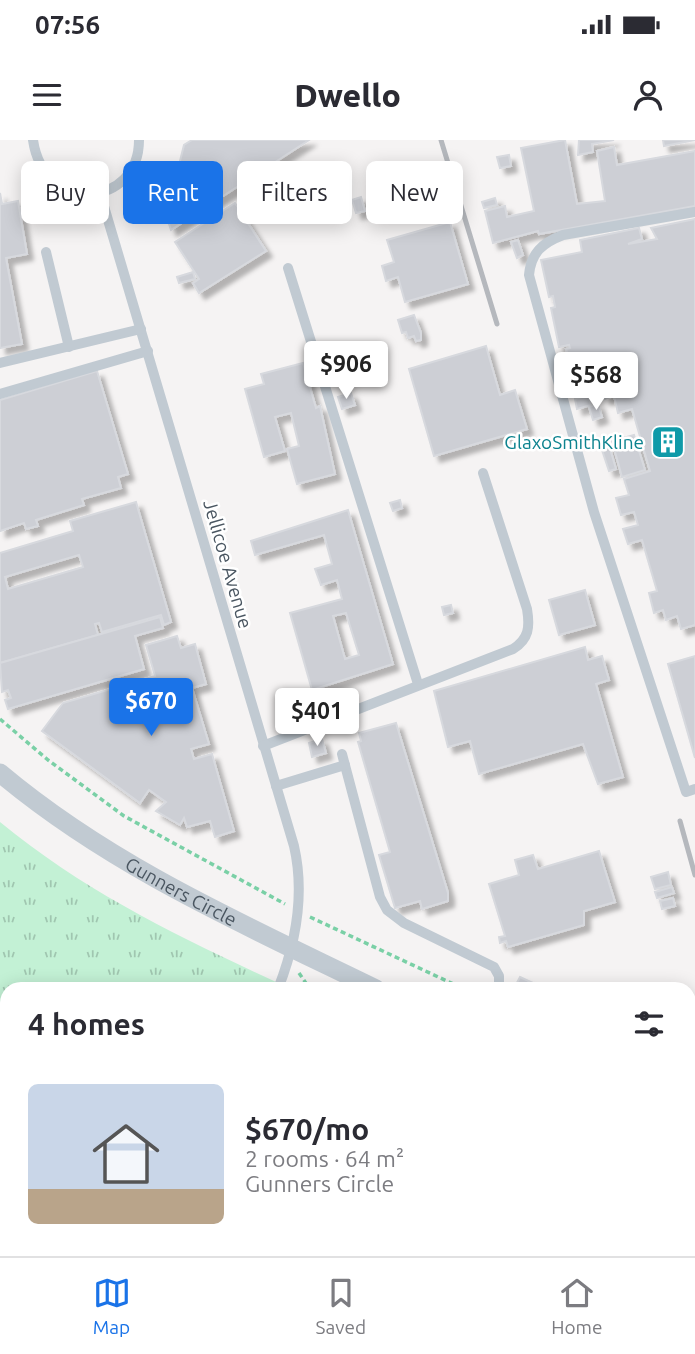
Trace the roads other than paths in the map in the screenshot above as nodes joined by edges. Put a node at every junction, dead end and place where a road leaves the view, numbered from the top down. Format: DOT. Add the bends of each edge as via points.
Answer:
graph roads {
  1 [pos="33,140"];
  2 [pos="139,140"];
  3 [pos="38,161"];
  4 [pos="109,188"];
  5 [pos="695,212"];
  6 [pos="109,223"];
  7 [pos="46,252"];
  8 [pos="288,268"];
  9 [pos="141,329"];
  10 [pos="69,347"];
  11 [pos="148,351"];
  12 [pos="0,363"];
  13 [pos="0,394"];
  14 [pos="483,473"];
  15 [pos="418,684"];
  16 [pos="263,746"];
  17 [pos="0,773"];
  18 [pos="276,786"];
  19 [pos="695,789"];
  20 [pos="293,949"];
  21 [pos="281,982"];
  22 [pos="361,982"];
  23 [pos="499,982"];
  1 -- 3 [label="lane"];
  2 -- 4 [label="lane" via="132,170"];
  5 -- 19 [label="lane" via="549,240 534,254 529,275 594,512 686,792"];
  6 -- 9 [label="lane, Jellicoe Avenue"];
  7 -- 10 [label="lane"];
  8 -- 15 [label="lane"];
  9 -- 10 [label="lane"];
  9 -- 11 [label="lane, Jellicoe Avenue"];
  10 -- 12 [label="lane"];
  11 -- 13 [label="lane"];
  11 -- 16 [label="lane, Jellicoe Avenue"];
  14 -- 15 [label="lane" via="527,608 528,634 513,649"];
  15 -- 16 [label="lane"];
  16 -- 18 [label="lane, Jellicoe Avenue"];
  17 -- 20 [label="street, Gunners Circle" via="99,847"];
  18 -- 20 [label="lane, Jellicoe Avenue" via="299,865"];
  18 -- 23 [label="lane" via="344,760 387,910 494,967"];
  20 -- 21 [label="lane, Jellicoe Avenue"];
  20 -- 22 [label="street, Gunners Circle"];
}
